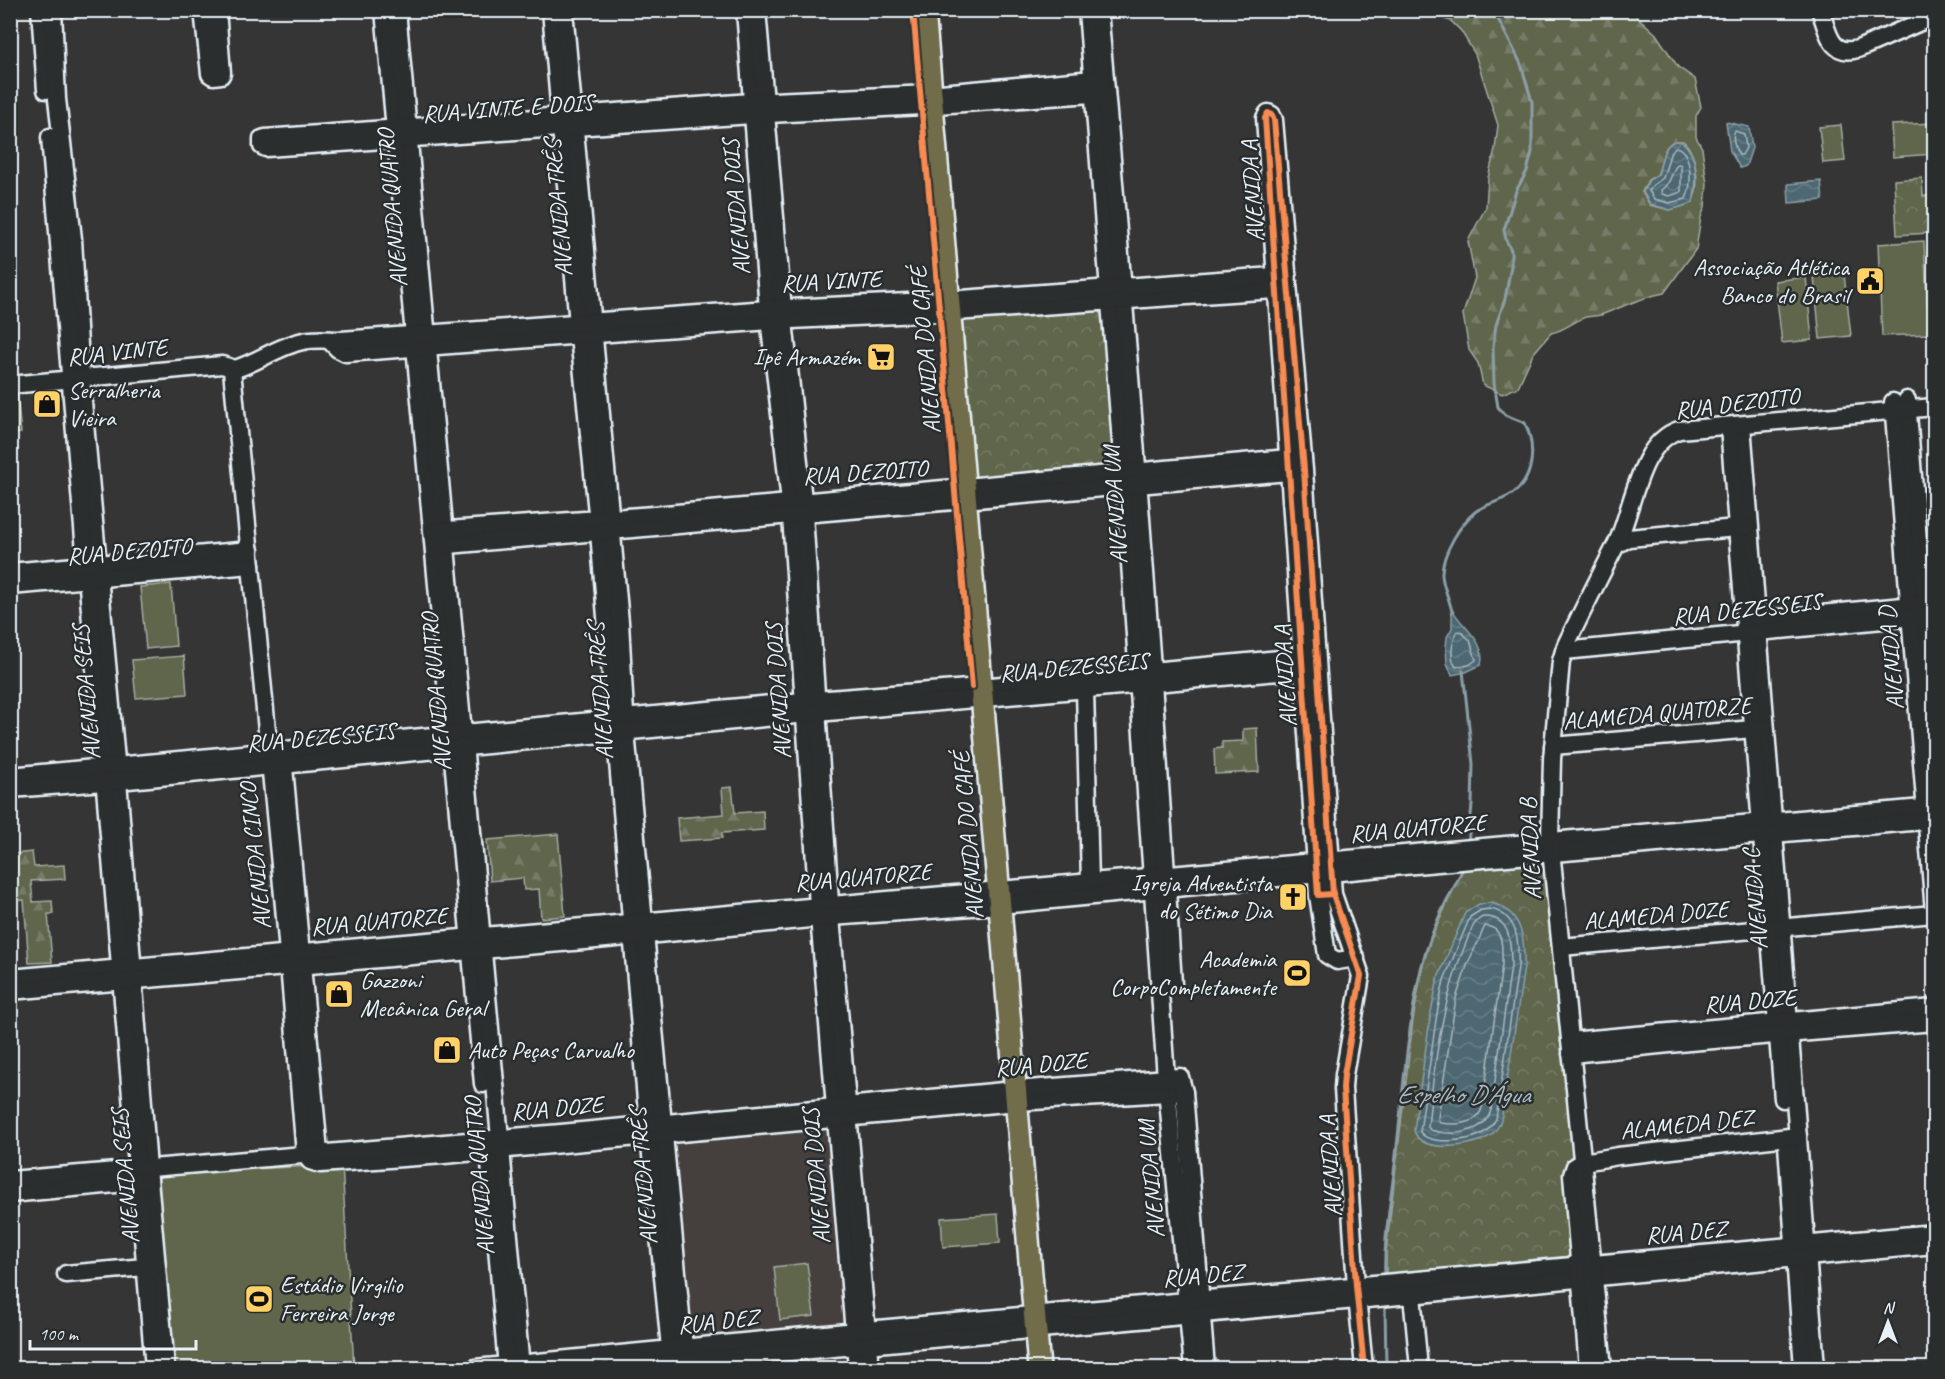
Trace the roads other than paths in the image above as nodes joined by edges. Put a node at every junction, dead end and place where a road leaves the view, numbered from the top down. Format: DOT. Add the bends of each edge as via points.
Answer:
graph roads {
  1 [pos="40,10"];
  2 [pos="53,10"];
  3 [pos="203,10"];
  4 [pos="217,10"];
  5 [pos="384,10"];
  6 [pos="397,10"];
  7 [pos="551,10"];
  8 [pos="564,10"];
  9 [pos="745,10"];
  10 [pos="758,10"];
  11 [pos="913,10"];
  12 [pos="924,10"];
  13 [pos="1087,10"];
  14 [pos="1099,10"];
  15 [pos="1820,10"];
  16 [pos="1935,16"];
  17 [pos="1099,86"];
  18 [pos="926,100"];
  19 [pos="758,108"];
  20 [pos="568,122"];
  21 [pos="402,134"];
  22 [pos="1282,282"];
  23 [pos="1115,294"];
  24 [pos="944,307"];
  25 [pos="776,315"];
  26 [pos="585,329"];
  27 [pos="422,341"];
  28 [pos="230,368"];
  29 [pos="76,380"];
  30 [pos="10,385"];
  31 [pos="1935,396"];
  32 [pos="1900,405"];
  33 [pos="1935,408"];
  34 [pos="1735,426"];
  35 [pos="1296,464"];
  36 [pos="1130,479"];
  37 [pos="960,495"];
  38 [pos="797,507"];
  39 [pos="604,525"];
  40 [pos="1743,527"];
  41 [pos="439,538"];
  42 [pos="1616,545"];
  43 [pos="251,557"];
  44 [pos="93,571"];
  45 [pos="10,573"];
  46 [pos="10,586"];
  47 [pos="1923,610"];
  48 [pos="1752,627"];
  49 [pos="1566,645"];
  50 [pos="1309,663"];
  51 [pos="1144,678"];
  52 [pos="1085,690"];
  53 [pos="977,693"];
  54 [pos="810,707"];
  55 [pos="620,726"];
  56 [pos="1760,728"];
  57 [pos="458,741"];
  58 [pos="1935,743"];
  59 [pos="1553,746"];
  60 [pos="276,758"];
  61 [pos="111,774"];
  62 [pos="10,776"];
  63 [pos="10,789"];
  64 [pos="1931,814"];
  65 [pos="1767,828"];
  66 [pos="1551,847"];
  67 [pos="1324,868"];
  68 [pos="1090,882"];
  69 [pos="1159,883"];
  70 [pos="1325,895"];
  71 [pos="994,898"];
  72 [pos="825,911"];
  73 [pos="1935,913"];
  74 [pos="1775,928"];
  75 [pos="638,929"];
  76 [pos="476,944"];
  77 [pos="1561,947"];
  78 [pos="1356,958"];
  79 [pos="295,960"];
  80 [pos="126,975"];
  81 [pos="10,978"];
  82 [pos="10,991"];
  83 [pos="1935,1008"];
  84 [pos="1935,1022"];
  85 [pos="1784,1028"];
  86 [pos="1571,1048"];
  87 [pos="1174,1085"];
  88 [pos="1011,1096"];
  89 [pos="842,1112"];
  90 [pos="656,1130"];
  91 [pos="1792,1137"];
  92 [pos="494,1144"];
  93 [pos="314,1158"];
  94 [pos="1583,1162"];
  95 [pos="142,1175"];
  96 [pos="10,1180"];
  97 [pos="10,1194"];
  98 [pos="1935,1233"];
  99 [pos="1935,1245"];
  100 [pos="1801,1251"];
  101 [pos="150,1266"];
  102 [pos="1588,1272"];
  103 [pos="66,1274"];
  104 [pos="1411,1288"];
  105 [pos="1363,1292"];
  106 [pos="1194,1307"];
  107 [pos="1030,1323"];
  108 [pos="861,1338"];
  109 [pos="678,1360"];
  110 [pos="514,1367"];
  111 [pos="154,1368"];
  112 [pos="166,1368"];
  113 [pos="475,1368"];
  114 [pos="615,1368"];
  115 [pos="857,1368"];
  116 [pos="870,1368"];
  117 [pos="1028,1368"];
  118 [pos="1039,1368"];
  119 [pos="1193,1368"];
  120 [pos="1206,1368"];
  121 [pos="1364,1368"];
  122 [pos="1419,1368"];
  123 [pos="1588,1368"];
  124 [pos="1603,1368"];
  125 [pos="1803,1368"];
  126 [pos="1816,1368"];
  1 -- 29 [label="street, AVENIDA SEIS"];
  2 -- 29 [label="street, AVENIDA SEIS" via="57,99 73,239"];
  3 -- 4 [label="street" via="210,74 215,76 222,73"];
  5 -- 21 [label="street, AVENIDA QUATRO"];
  6 -- 21 [label="street, AVENIDA QUATRO"];
  7 -- 20 [label="street, AVENIDA TRÊS"];
  8 -- 20 [label="street, AVENIDA TRÊS"];
  9 -- 19 [label="street, AVENIDA DOIS"];
  10 -- 19 [label="street, AVENIDA DOIS"];
  11 -- 18 [label="main road, AVENIDA DO CAFÉ"];
  12 -- 18 [label="main road, AVENIDA DO CAFÉ"];
  13 -- 17 [label="street, AVENIDA UM"];
  14 -- 17 [label="street, AVENIDA UM"];
  15 -- 16 [label="street" via="1830,41 1844,50 1855,50"];
  17 -- 18 [label="street, RUA VINTE E DOIS"];
  17 -- 23 [label="street, AVENIDA UM"];
  18 -- 19 [label="street, RUA VINTE E DOIS"];
  18 -- 24 [label="main road, AVENIDA DO CAFÉ"];
  19 -- 20 [label="street, RUA VINTE E DOIS"];
  19 -- 25 [label="street, AVENIDA DOIS"];
  20 -- 21 [label="street, RUA VINTE E DOIS"];
  20 -- 26 [label="street, AVENIDA TRÊS"];
  21 -- 21 [label="street, RUA VINTE E DOIS" via="264,138 262,146 266,148"];
  21 -- 27 [label="street, AVENIDA QUATRO"];
  22 -- 22 [label="street, AVENIDA A" via="1274,120 1268,113 1265,118"];
  22 -- 23 [label="street, RUA VINTE"];
  22 -- 35 [label="street, AVENIDA A"];
  23 -- 24 [label="street, RUA VINTE"];
  23 -- 36 [label="street, AVENIDA UM"];
  24 -- 25 [label="street, RUA VINTE"];
  24 -- 37 [label="main road, AVENIDA DO CAFÉ"];
  25 -- 26 [label="street, RUA VINTE"];
  25 -- 38 [label="street, AVENIDA DOIS"];
  26 -- 27 [label="street, RUA VINTE"];
  26 -- 39 [label="street, AVENIDA TRÊS"];
  27 -- 28 [label="street, RUA VINTE" via="339,344 311,339"];
  27 -- 41 [label="street, AVENIDA QUATRO"];
  28 -- 29 [label="street, RUA VINTE" via="222,365"];
  28 -- 43 [label="street, AVENIDA CINCO"];
  29 -- 30 [label="street, RUA VINTE"];
  29 -- 44 [label="street, AVENIDA SEIS"];
  31 -- 32 [label="street, RUA DEZOITO"];
  32 -- 33 [label="street, RUA DEZOITO"];
  32 -- 34 [label="street, RUA DEZOITO"];
  32 -- 47 [label="street, AVENIDA D"];
  34 -- 40 [label="street, AVENIDA C"];
  34 -- 42 [label="street, RUA DEZOITO" via="1679,430 1662,439 1643,469"];
  35 -- 36 [label="street, RUA DEZOITO"];
  35 -- 50 [label="street, AVENIDA A"];
  36 -- 37 [label="street, RUA DEZOITO"];
  36 -- 51 [label="street, AVENIDA UM"];
  37 -- 38 [label="street, RUA DEZOITO"];
  37 -- 53 [label="main road, AVENIDA DO CAFÉ"];
  38 -- 39 [label="street, RUA DEZOITO"];
  38 -- 54 [label="street, AVENIDA DOIS"];
  39 -- 41 [label="street, RUA DEZOITO"];
  39 -- 55 [label="street, AVENIDA TRÊS" via="620,622"];
  40 -- 42 [label="street" via="1629,538"];
  40 -- 48 [label="street, AVENIDA C"];
  41 -- 57 [label="street, AVENIDA QUATRO"];
  42 -- 49 [label="street, AVENIDA B"];
  43 -- 44 [label="street, RUA DEZOITO"];
  43 -- 60 [label="street, AVENIDA CINCO"];
  44 -- 45 [label="street, RUA DEZOITO"];
  44 -- 46 [label="street, RUA DEZOITO"];
  44 -- 61 [label="street, AVENIDA SEIS"];
  47 -- 48 [label="street, RUA DEZESSEIS"];
  47 -- 58 [label="street, AVENIDA D"];
  47 -- 64 [label="street, AVENIDA D"];
  48 -- 49 [label="street, RUA DEZESSEIS"];
  48 -- 56 [label="street, AVENIDA C"];
  49 -- 59 [label="street, AVENIDA B"];
  50 -- 51 [label="street, RUA DEZESSEIS"];
  50 -- 67 [label="street, AVENIDA A"];
  51 -- 52 [label="street, RUA DEZESSEIS"];
  51 -- 53 [label="street, RUA DEZESSEIS"];
  51 -- 69 [label="street, AVENIDA UM"];
  52 -- 53 [label="street, RUA DEZESSEIS"];
  52 -- 68 [label="street"];
  53 -- 54 [label="street, RUA DEZESSEIS"];
  53 -- 71 [label="main road, AVENIDA DO CAFÉ"];
  54 -- 55 [label="street, RUA DEZESSEIS"];
  54 -- 72 [label="street, AVENIDA DOIS"];
  55 -- 57 [label="street, RUA DEZESSEIS"];
  55 -- 75 [label="street, AVENIDA TRÊS"];
  56 -- 59 [label="street, ALAMEDA QUATORZE"];
  56 -- 65 [label="street, AVENIDA C"];
  57 -- 60 [label="street, RUA DEZESSEIS"];
  57 -- 76 [label="street, AVENIDA QUATRO"];
  59 -- 66 [label="street, AVENIDA B"];
  60 -- 61 [label="street, RUA DEZESSEIS"];
  60 -- 79 [label="street, AVENIDA CINCO"];
  61 -- 62 [label="street, RUA DEZESSEIS"];
  61 -- 63 [label="street, RUA DEZESSEIS"];
  61 -- 80 [label="street, AVENIDA SEIS"];
  64 -- 65 [label="street, RUA QUATORZE"];
  64 -- 73 [label="street, AVENIDA D"];
  65 -- 66 [label="street, RUA QUATORZE"];
  65 -- 74 [label="street, AVENIDA C"];
  66 -- 67 [label="street, RUA QUATORZE"];
  66 -- 77 [label="street, AVENIDA B"];
  67 -- 69 [label="street, RUA QUATORZE"];
  67 -- 70 [label="street, AVENIDA A"];
  68 -- 69 [label="street, RUA QUATORZE"];
  68 -- 71 [label="street, RUA QUATORZE"];
  69 -- 71 [label="street, RUA QUATORZE"];
  69 -- 87 [label="street, AVENIDA UM" via="1161,986"];
  70 -- 78 [label="street, AVENIDA A"];
  70 -- 78 [label="street, AVENIDA A" via="1327,955 1337,961"];
  71 -- 72 [label="street, RUA QUATORZE"];
  71 -- 88 [label="main road, AVENIDA DO CAFÉ"];
  72 -- 75 [label="street, RUA QUATORZE"];
  72 -- 89 [label="street, AVENIDA DOIS"];
  73 -- 74 [label="street, ALAMEDA DOZE"];
  74 -- 77 [label="street, ALAMEDA DOZE"];
  74 -- 85 [label="street, AVENIDA C"];
  75 -- 76 [label="street, RUA QUATORZE"];
  75 -- 90 [label="street, AVENIDA TRÊS"];
  76 -- 79 [label="street, RUA QUATORZE"];
  76 -- 92 [label="street, AVENIDA QUATRO"];
  77 -- 86 [label="street, AVENIDA B"];
  78 -- 105 [label="street, AVENIDA A" via="1360,982 1343,1089"];
  79 -- 80 [label="street, RUA QUATORZE"];
  79 -- 93 [label="street, AVENIDA CINCO"];
  80 -- 81 [label="street, RUA QUATORZE"];
  80 -- 82 [label="street, RUA QUATORZE"];
  80 -- 95 [label="street, AVENIDA SEIS"];
  83 -- 85 [label="street, RUA DOZE"];
  84 -- 85 [label="street, RUA DOZE"];
  85 -- 86 [label="street, RUA DOZE"];
  85 -- 91 [label="street, AVENIDA C"];
  86 -- 94 [label="street, AVENIDA B"];
  87 -- 88 [label="street, RUA DOZE"];
  87 -- 106 [label="street, AVENIDA UM"];
  88 -- 89 [label="street, RUA DOZE"];
  88 -- 107 [label="main road, AVENIDA DO CAFÉ"];
  89 -- 90 [label="street, RUA DOZE"];
  89 -- 108 [label="street, AVENIDA DOIS"];
  90 -- 92 [label="street, RUA DOZE"];
  90 -- 109 [label="street, AVENIDA TRÊS"];
  91 -- 94 [label="street, ALAMEDA DEZ"];
  91 -- 100 [label="street, AVENIDA C"];
  92 -- 93 [label="street, RUA DOZE"];
  92 -- 110 [label="street, AVENIDA QUATRO"];
  93 -- 95 [label="street, RUA DOZE"];
  94 -- 102 [label="street, AVENIDA B" via="1575,1166 1572,1175"];
  95 -- 96 [label="street, RUA DOZE"];
  95 -- 97 [label="street, RUA DOZE"];
  95 -- 101 [label="street, AVENIDA SEIS"];
  98 -- 100 [label="street, RUA DEZ"];
  99 -- 100 [label="street, RUA DEZ"];
  100 -- 102 [label="street, RUA DEZ"];
  100 -- 125 [label="street, AVENIDA C"];
  100 -- 126 [label="street, AVENIDA C"];
  101 -- 103 [label="street"];
  101 -- 111 [label="street, AVENIDA SEIS"];
  101 -- 112 [label="street, AVENIDA SEIS"];
  102 -- 104 [label="street, RUA DEZ"];
  102 -- 123 [label="street, AVENIDA B"];
  102 -- 124 [label="street, AVENIDA B"];
  104 -- 105 [label="street, RUA DEZ"];
  104 -- 122 [label="street"];
  105 -- 106 [label="street, RUA DEZ"];
  105 -- 121 [label="street, AVENIDA A"];
  106 -- 107 [label="street, RUA DEZ"];
  106 -- 119 [label="street, AVENIDA UM"];
  106 -- 120 [label="street, AVENIDA UM"];
  107 -- 108 [label="street, RUA DEZ"];
  107 -- 117 [label="main road, AVENIDA DO CAFÉ"];
  107 -- 118 [label="main road, AVENIDA DO CAFÉ"];
  108 -- 109 [label="street, RUA DEZ"];
  108 -- 115 [label="street, AVENIDA DOIS"];
  108 -- 116 [label="street, AVENIDA DOIS"];
  109 -- 110 [label="street, RUA DEZ"];
  109 -- 114 [label="street, RUA DEZ"];
  110 -- 113 [label="street, RUA DEZ"];
}
